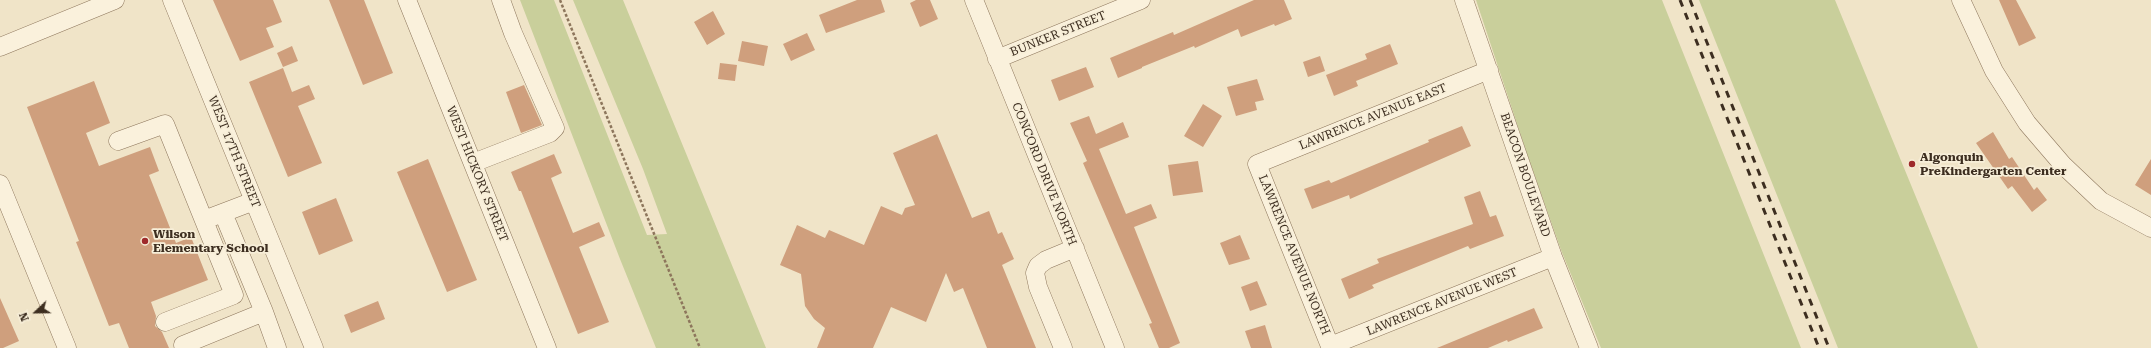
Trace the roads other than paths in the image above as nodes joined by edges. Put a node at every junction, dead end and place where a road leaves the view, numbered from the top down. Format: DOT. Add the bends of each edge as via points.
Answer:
graph roads {
  1 [pos="115,0"];
  2 [pos="172,0"];
  3 [pos="407,0"];
  4 [pos="501,0"];
  5 [pos="974,0"];
  6 [pos="1141,0"];
  7 [pos="1464,0"];
  8 [pos="1961,0"];
  9 [pos="0,47"];
  10 [pos="997,59"];
  11 [pos="1489,70"];
  12 [pos="118,142"];
  13 [pos="473,164"];
  14 [pos="1257,164"];
  15 [pos="0,184"];
  16 [pos="254,201"];
  17 [pos="223,213"];
  18 [pos="204,220"];
  19 [pos="2151,228"];
  20 [pos="1075,248"];
  21 [pos="1553,257"];
  22 [pos="264,312"];
  23 [pos="165,322"];
  24 [pos="1330,346"];
  25 [pos="67,348"];
  26 [pos="185,348"];
  27 [pos="277,348"];
  28 [pos="314,348"];
  29 [pos="547,348"];
  30 [pos="1063,348"];
  31 [pos="1115,348"];
  32 [pos="1590,348"];
  1 -- 9 [label="street"];
  2 -- 16 [label="street, WEST 17TH STREET"];
  3 -- 13 [label="street, WEST HICKORY STREET"];
  4 -- 13 [label="street" via="555,128 550,133"];
  5 -- 10 [label="street, CONCORD DRIVE NORTH"];
  6 -- 10 [label="street, BUNKER STREET"];
  7 -- 11 [label="street, BEACON BOULEVARD"];
  8 -- 19 [label="street" via="1994,71 2027,123 2063,165 2101,201"];
  10 -- 20 [label="street, CONCORD DRIVE NORTH"];
  11 -- 14 [label="street, LAWRENCE AVENUE EAST"];
  11 -- 21 [label="street, BEACON BOULEVARD"];
  12 -- 18 [label="street" via="165,124"];
  13 -- 29 [label="street, WEST HICKORY STREET"];
  14 -- 24 [label="street, LAWRENCE AVENUE NORTH"];
  15 -- 25 [label="street"];
  16 -- 17 [label="street"];
  16 -- 28 [label="street, WEST 17TH STREET"];
  17 -- 18 [label="street"];
  17 -- 22 [label="street"];
  18 -- 23 [label="street" via="234,295"];
  20 -- 30 [label="street" via="1046,260 1038,266 1035,273 1038,287"];
  20 -- 31 [label="street, CONCORD DRIVE NORTH"];
  21 -- 24 [label="street, LAWRENCE AVENUE WEST"];
  21 -- 32 [label="street, BEACON BOULEVARD"];
  22 -- 26 [label="street" via="183,344"];
  22 -- 27 [label="street"];
}
